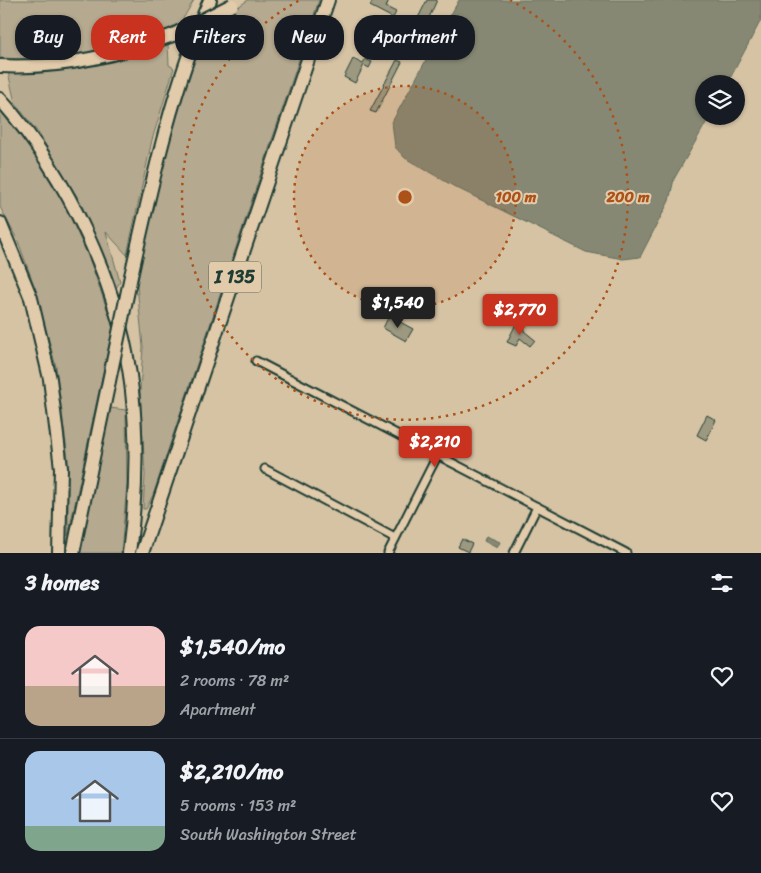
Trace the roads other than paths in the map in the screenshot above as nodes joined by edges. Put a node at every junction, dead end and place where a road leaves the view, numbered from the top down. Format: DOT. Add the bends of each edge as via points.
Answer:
graph roads {
  1 [pos="210,0"];
  2 [pos="328,0"];
  3 [pos="236,2"];
  4 [pos="0,66"];
  5 [pos="0,98"];
  6 [pos="0,223"];
  7 [pos="256,361"];
  8 [pos="437,456"];
  9 [pos="264,469"];
  10 [pos="537,507"];
  11 [pos="396,538"];
  12 [pos="59,553"];
  13 [pos="73,553"];
  14 [pos="129,553"];
  15 [pos="142,553"];
  16 [pos="388,553"];
  17 [pos="514,553"];
  18 [pos="626,553"];
  1 -- 13 [label="highway, bridge" via="189,52 162,139"];
  2 -- 15 [label="highway, I 135"];
  3 -- 4 [label="highway, bridge" via="173,35 128,51 62,65"];
  5 -- 14 [label="highway" via="44,157 68,197 112,298 132,389 135,494"];
  6 -- 12 [label="highway" via="31,298 50,379 61,468"];
  7 -- 8 [label="street"];
  8 -- 10 [label="street"];
  8 -- 11 [label="street"];
  9 -- 11 [label="street"];
  10 -- 17 [label="street"];
  10 -- 18 [label="street"];
  11 -- 16 [label="street"];
}
